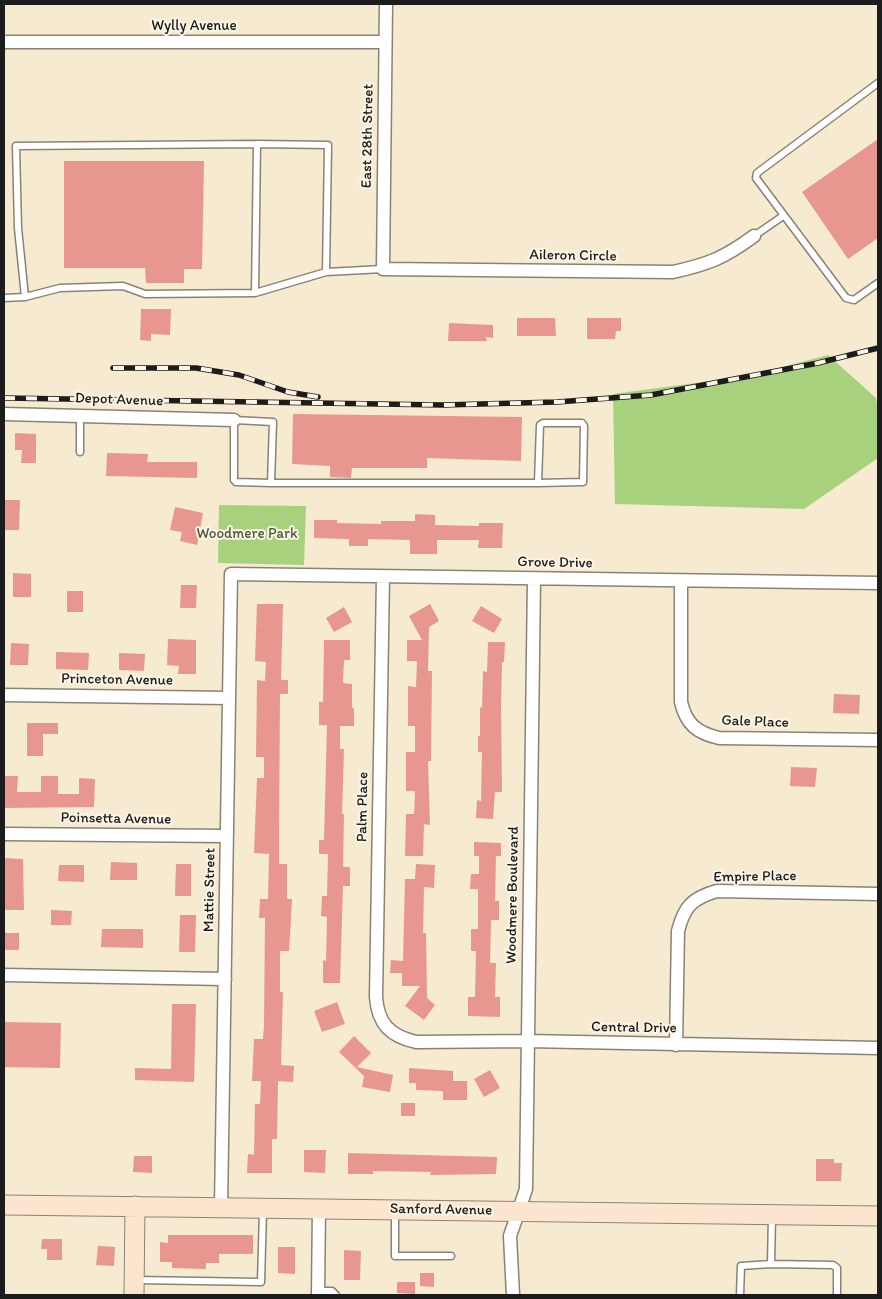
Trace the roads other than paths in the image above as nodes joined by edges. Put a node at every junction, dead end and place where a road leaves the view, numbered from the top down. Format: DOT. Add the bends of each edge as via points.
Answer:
graph roads {
  1 [pos="386,4"];
  2 [pos="4,42"];
  3 [pos="385,42"];
  4 [pos="878,83"];
  5 [pos="257,144"];
  6 [pos="783,216"];
  7 [pos="754,236"];
  8 [pos="383,269"];
  9 [pos="326,272"];
  10 [pos="878,284"];
  11 [pos="255,293"];
  12 [pos="25,297"];
  13 [pos="4,298"];
  14 [pos="4,414"];
  15 [pos="80,416"];
  16 [pos="234,420"];
  17 [pos="80,452"];
  18 [pos="272,483"];
  19 [pos="538,483"];
  20 [pos="231,574"];
  21 [pos="383,577"];
  22 [pos="534,578"];
  23 [pos="681,581"];
  24 [pos="878,583"];
  25 [pos="4,695"];
  26 [pos="229,698"];
  27 [pos="878,740"];
  28 [pos="4,834"];
  29 [pos="227,836"];
  30 [pos="878,894"];
  31 [pos="4,975"];
  32 [pos="225,980"];
  33 [pos="390,1033"];
  34 [pos="527,1042"];
  35 [pos="676,1045"];
  36 [pos="878,1048"];
  37 [pos="4,1205"];
  38 [pos="134,1206"];
  39 [pos="221,1207"];
  40 [pos="263,1207"];
  41 [pos="319,1208"];
  42 [pos="395,1209"];
  43 [pos="518,1211"];
  44 [pos="772,1216"];
  45 [pos="878,1216"];
  46 [pos="451,1256"];
  47 [pos="771,1264"];
  48 [pos="134,1288"];
  49 [pos="318,1293"];
  50 [pos="336,1295"];
  51 [pos="513,1295"];
  52 [pos="740,1295"];
  53 [pos="837,1295"];
  1 -- 3 [label="street, East 28th Street"];
  2 -- 3 [label="street, Wylly Avenue"];
  3 -- 8 [label="street, East 28th Street"];
  4 -- 6 [label="lane" via="757,173 756,178"];
  5 -- 9 [label="lane" via="328,145"];
  5 -- 11 [label="lane"];
  5 -- 12 [label="lane" via="16,146 18,228"];
  6 -- 7 [label="lane"];
  6 -- 10 [label="lane" via="846,298 854,300"];
  7 -- 8 [label="street, Aileron Circle" via="727,256 673,272"];
  8 -- 9 [label="lane"];
  9 -- 11 [label="lane"];
  11 -- 12 [label="lane" via="145,294 123,286 60,288"];
  12 -- 13 [label="lane"];
  14 -- 15 [label="street, Depot Avenue"];
  15 -- 16 [label="street, Depot Avenue"];
  15 -- 17 [label="lane"];
  16 -- 18 [label="lane" via="234,480"];
  16 -- 18 [label="lane" via="273,422"];
  18 -- 19 [label="lane"];
  19 -- 19 [label="lane" via="582,482 582,423 540,425"];
  20 -- 21 [label="street, Grove Drive"];
  20 -- 26 [label="street, Mattie Street"];
  21 -- 22 [label="street, Grove Drive"];
  21 -- 33 [label="street, Palm Place" via="376,997 379,1017"];
  22 -- 23 [label="street, Grove Drive"];
  22 -- 34 [label="street, Woodmere Boulevard"];
  23 -- 24 [label="street, Grove Drive"];
  23 -- 27 [label="street, Gale Place" via="682,702 684,716 694,730 719,738"];
  25 -- 26 [label="street, Princeton Avenue"];
  26 -- 29 [label="street, Mattie Street"];
  28 -- 29 [label="street, Poinsetta Avenue"];
  29 -- 32 [label="street, Mattie Street"];
  30 -- 35 [label="street, Empire Place" via="717,891 702,895 682,914 678,931"];
  31 -- 32 [label="street"];
  32 -- 39 [label="street, Mattie Street"];
  33 -- 34 [label="street, Central Drive" via="416,1042"];
  34 -- 35 [label="street, Central Drive"];
  34 -- 43 [label="street, Woodmere Boulevard" via="526,1189"];
  35 -- 36 [label="street, Central Drive"];
  37 -- 38 [label="main road, Sanford Avenue"];
  38 -- 39 [label="main road, Sanford Avenue"];
  38 -- 48 [label="main road"];
  39 -- 40 [label="main road, Sanford Avenue"];
  40 -- 41 [label="main road, Sanford Avenue"];
  40 -- 48 [label="lane" via="261,1282"];
  41 -- 42 [label="main road, Sanford Avenue"];
  41 -- 49 [label="street"];
  42 -- 43 [label="main road, Sanford Avenue"];
  42 -- 46 [label="lane" via="395,1256"];
  43 -- 44 [label="main road, Sanford Avenue"];
  43 -- 51 [label="street, Woodmere Boulevard" via="510,1236"];
  44 -- 45 [label="main road, Sanford Avenue"];
  44 -- 47 [label="lane"];
  47 -- 52 [label="lane" via="741,1266"];
  47 -- 53 [label="lane" via="833,1265 837,1268"];
  49 -- 50 [label="lane" via="332,1291"];
}
